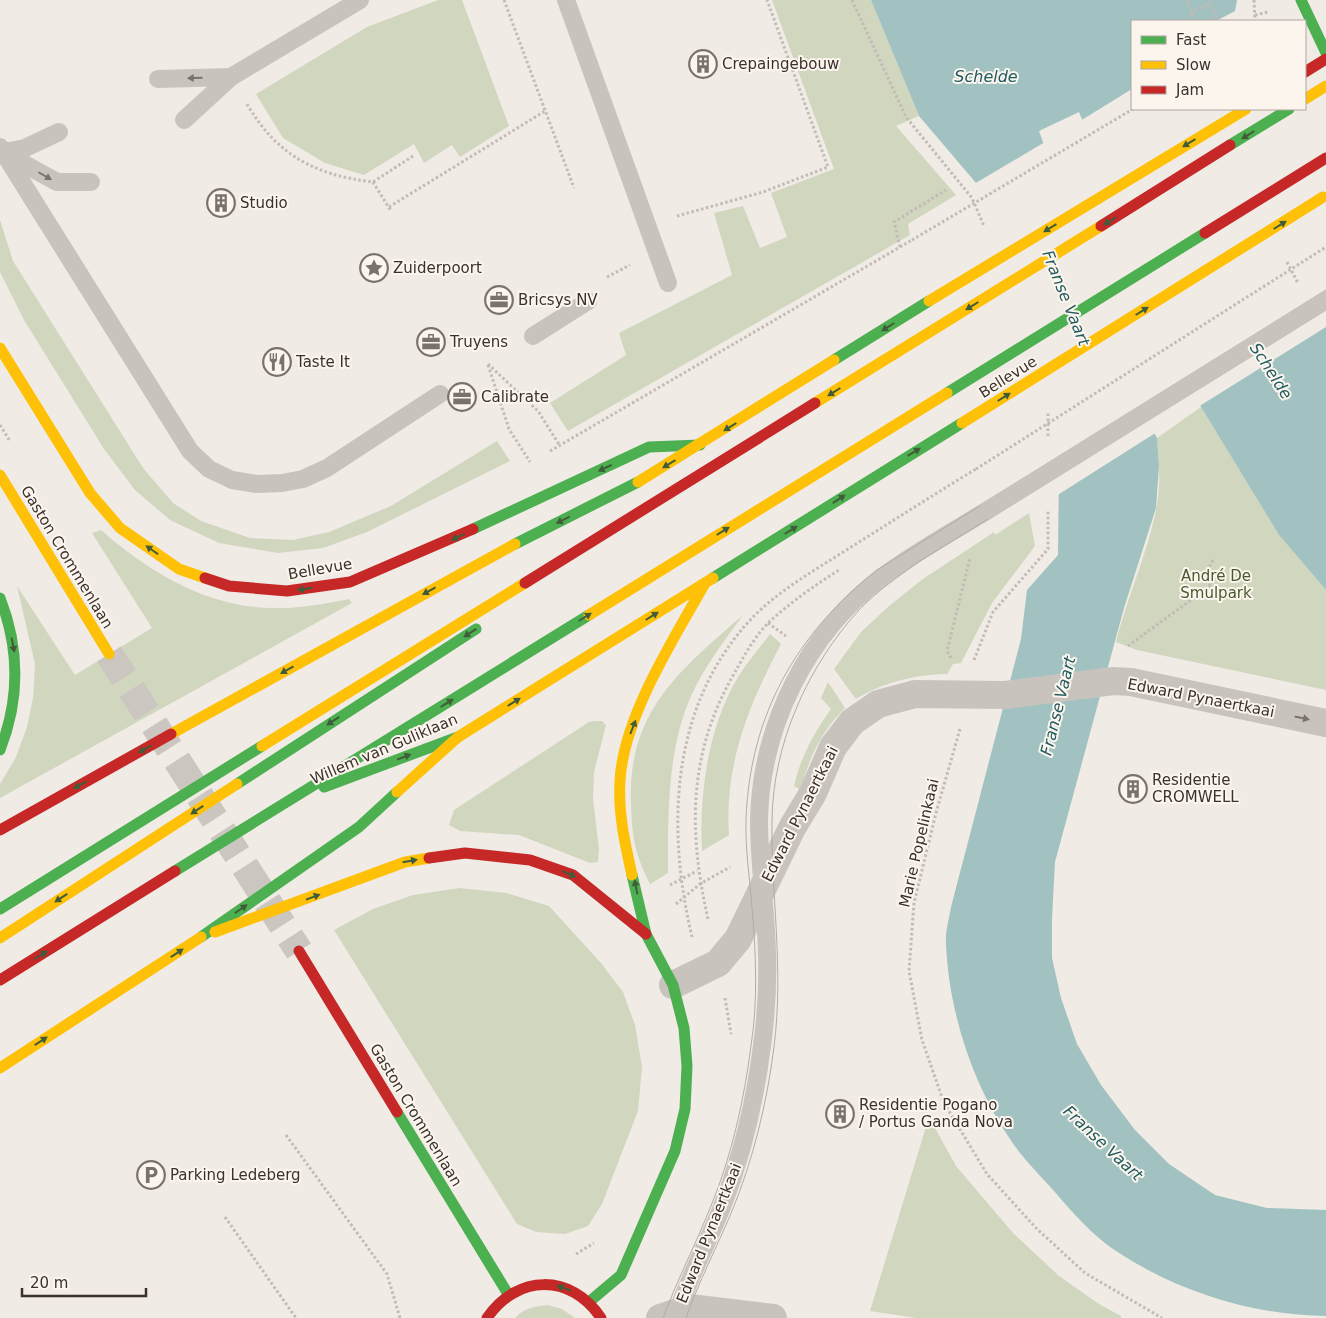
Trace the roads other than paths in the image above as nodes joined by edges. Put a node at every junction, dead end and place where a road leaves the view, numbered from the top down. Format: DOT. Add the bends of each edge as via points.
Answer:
graph roads {
  1 [pos="360,0"];
  2 [pos="566,0"];
  3 [pos="1301,0"];
  4 [pos="1326,53"];
  5 [pos="1326,59"];
  6 [pos="1306,71"];
  7 [pos="231,77"];
  8 [pos="158,79"];
  9 [pos="1326,86"];
  10 [pos="1306,98"];
  11 [pos="1244,110"];
  12 [pos="1287,110"];
  13 [pos="184,120"];
  14 [pos="59,132"];
  15 [pos="1,151"];
  16 [pos="1326,158"];
  17 [pos="91,182"];
  18 [pos="1324,196"];
  19 [pos="668,283"];
  20 [pos="1326,300"];
  21 [pos="588,301"];
  22 [pos="533,336"];
  23 [pos="0,348"];
  24 [pos="440,394"];
  25 [pos="700,445"];
  26 [pos="0,475"];
  27 [pos="638,482"];
  28 [pos="705,583"];
  29 [pos="0,598"];
  30 [pos="522,599"];
  31 [pos="489,620"];
  32 [pos="109,654"];
  33 [pos="1326,723"];
  34 [pos="458,736"];
  35 [pos="0,750"];
  36 [pos="0,830"];
  37 [pos="763,888"];
  38 [pos="0,909"];
  39 [pos="646,934"];
  40 [pos="201,937"];
  41 [pos="0,938"];
  42 [pos="299,950"];
  43 [pos="0,980"];
  44 [pos="673,985"];
  45 [pos="0,994"];
  46 [pos="0,1068"];
  47 [pos="508,1294"];
  48 [pos="589,1302"];
  49 [pos="671,1315"];
  50 [pos="487,1318"];
  51 [pos="600,1318"];
  52 [pos="773,1318"];
  1 -- 7 [label="lane"];
  2 -- 19 [label="lane"];
  3 -- 4 [label="main road"];
  5 -- 6 [label="main road"];
  7 -- 8 [label="lane, one-way"];
  7 -- 13 [label="lane"];
  9 -- 10 [label="main road"];
  11 -- 25 [label="main road, Bellevue, one-way, bridge" via="929,301"];
  12 -- 38 [label="main road, one-way, bridge"];
  14 -- 15 [label="lane" via="25,148"];
  15 -- 17 [label="lane, one-way" via="56,182"];
  15 -- 24 [label="lane" via="190,450 209,469 232,480 257,484 303,479 327,468"];
  43 -- 16 [label="main road, one-way, bridge"];
  28 -- 18 [label="main road, Bellevue, one-way, bridge"];
  20 -- 37 [label="lane, Edward Pynaertkaai, bridge" via="882,577 854,602 828,630 802,666 771,741 762,783 760,850"];
  21 -- 22 [label="lane"];
  25 -- 23 [label="main road, Bellevue, one-way" via="649,447 437,546 350,582 287,591 230,586 179,569 120,528 90,492"];
  25 -- 27 [label="main road, Bellevue, one-way"];
  26 -- 32 [label="main road, Gaston Crommenlaan"];
  27 -- 30 [label="main road" via="613,540"];
  27 -- 36 [label="main road, Bellevue, one-way" via="487,558"];
  34 -- 28 [label="main road, Willem van Guliklaan, one-way"];
  39 -- 28 [label="main road, one-way" via="622,832 620,780 630,732 659,666"];
  29 -- 35 [label="main road, one-way" via="8,616 16,660 14,701"];
  31 -- 41 [label="main road, one-way"];
  37 -- 33 [label="street, Edward Pynaertkaai, one-way" via="833,748 852,722 878,704 915,694 1004,695 1132,683"];
  40 -- 34 [label="main road, one-way" via="359,827"];
  45 -- 34 [label="main road, Willem van Guliklaan, one-way" via="325,786"];
  37 -- 44 [label="street, Edward Pynaertkaai" via="738,939 718,963"];
  37 -- 49 [label="lane, Edward Pynaertkaai" via="766,1000 755,1094 722,1207"];
  40 -- 39 [label="main road, one-way" via="405,862 465,853 530,860 573,875"];
  39 -- 44 [label="main road"];
  46 -- 40 [label="main road, one-way"];
  42 -- 47 [label="main road, Gaston Crommenlaan"];
  44 -- 48 [label="main road" via="684,1028 687,1066 685,1108 675,1151 621,1275"];
  48 -- 47 [label="main road, one-way" via="565,1287 550,1284 535,1284"];
  47 -- 50 [label="main road"];
  48 -- 51 [label="main road"];
  49 -- 52 [label="street" via="690,1308"];
}
